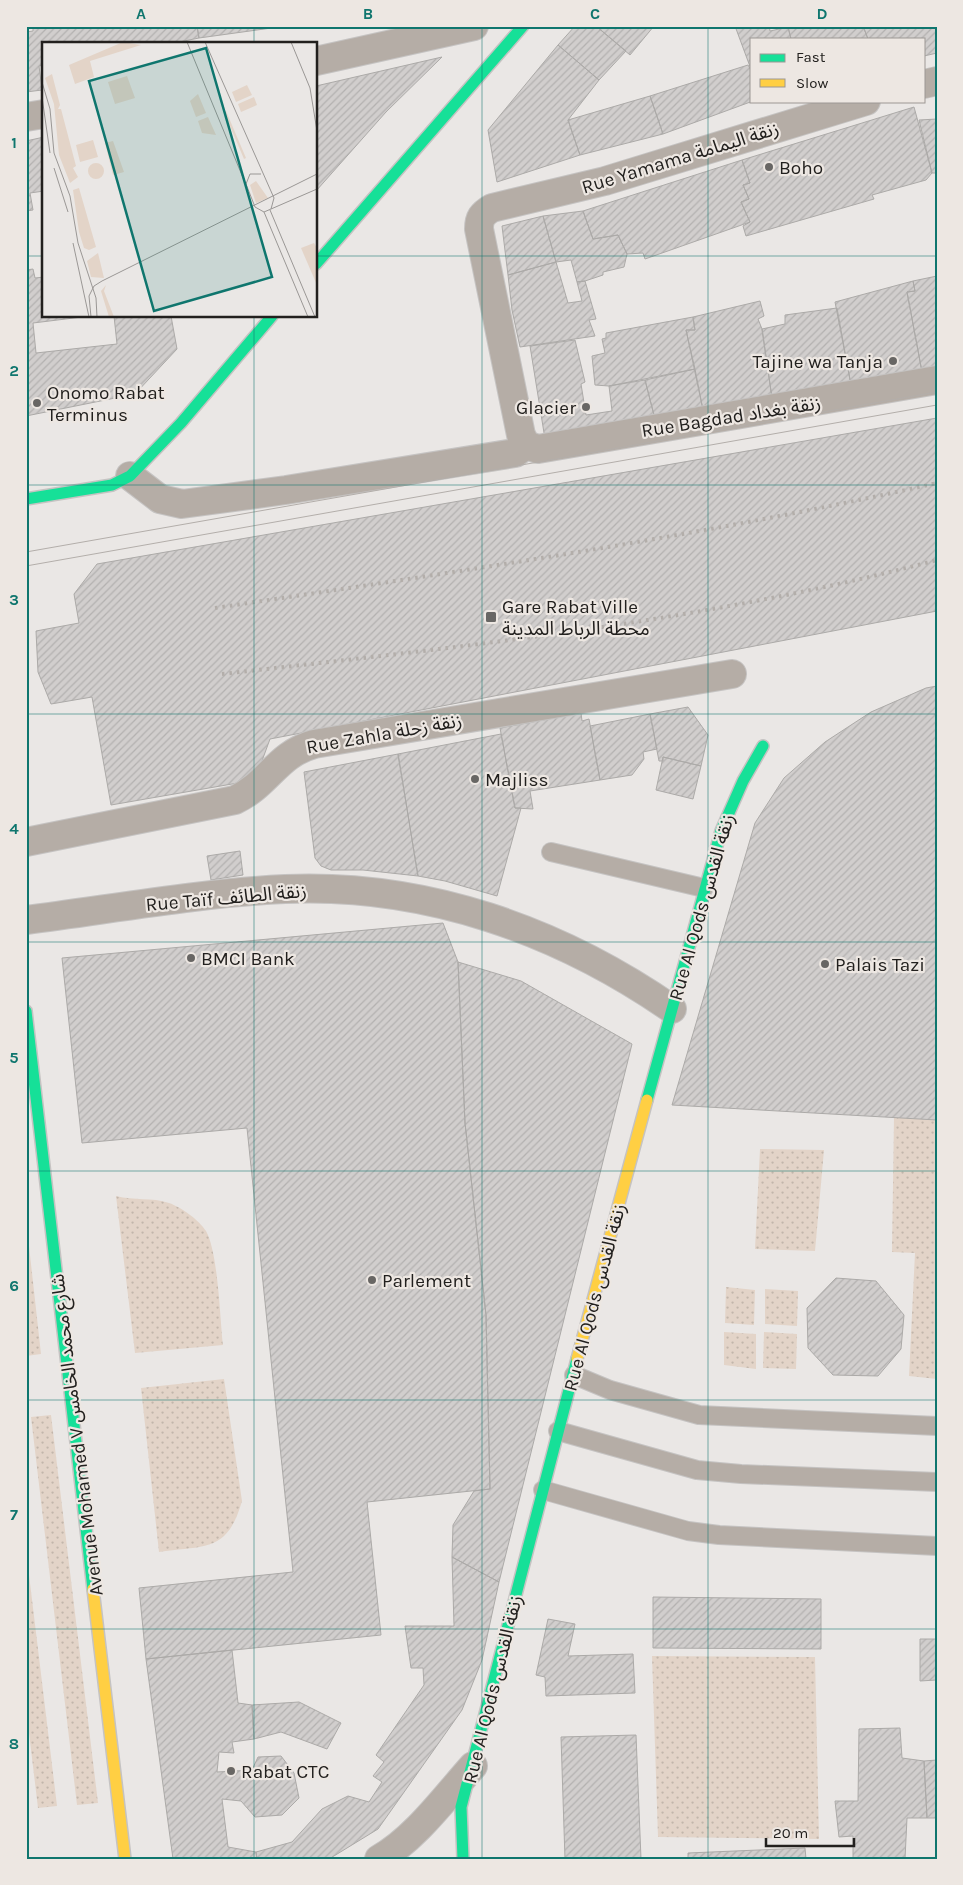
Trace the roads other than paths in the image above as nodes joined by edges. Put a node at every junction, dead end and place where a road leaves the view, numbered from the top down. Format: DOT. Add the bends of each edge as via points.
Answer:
graph roads {
  1 [pos="474,26"];
  2 [pos="523,26"];
  3 [pos="404,34"];
  4 [pos="318,59"];
  5 [pos="863,102"];
  6 [pos="42,114"];
  7 [pos="26,118"];
  8 [pos="318,262"];
  9 [pos="270,318"];
  10 [pos="937,380"];
  11 [pos="526,445"];
  12 [pos="130,476"];
  13 [pos="26,500"];
  14 [pos="732,674"];
  15 [pos="763,746"];
  16 [pos="26,842"];
  17 [pos="551,852"];
  18 [pos="704,888"];
  19 [pos="26,920"];
  20 [pos="672,1008"];
  21 [pos="26,1011"];
  22 [pos="574,1375"];
  23 [pos="937,1426"];
  24 [pos="558,1431"];
  25 [pos="937,1482"];
  26 [pos="543,1490"];
  27 [pos="937,1546"];
  28 [pos="473,1766"];
  29 [pos="124,1859"];
  30 [pos="379,1859"];
  31 [pos="463,1859"];
  1 -- 3 [label="street"];
  2 -- 8 [label="street"];
  3 -- 4 [label="street"];
  5 -- 11 [label="street, Rue Yamama زنقة اليمامة" via="604,181 492,208 480,217 479,229 521,435"];
  6 -- 7 [label="street"];
  9 -- 12 [label="street" via="181,423"];
  10 -- 11 [label="street, Rue Bagdad زنقة بغداد" via="538,448"];
  11 -- 12 [label="street" via="515,453 182,504 160,499"];
  12 -- 13 [label="street" via="112,485"];
  14 -- 16 [label="street, Rue Zahla زنقة زحلة" via="314,744 290,753 262,784 235,800"];
  15 -- 18 [label="street, Rue Al Qods زنقة القدس" via="743,777 727,812"];
  17 -- 18 [label="lane"];
  18 -- 20 [label="street, Rue Al Qods زنقة القدس"];
  19 -- 20 [label="street, Rue Taïf زنقة الطائف" via="246,892 295,889 369,892 450,906 528,930 602,965"];
  20 -- 22 [label="street, Rue Al Qods زنقة القدس"];
  21 -- 29 [label="street, Avenue Mohamed V شارع محمد الخامس"];
  22 -- 23 [label="lane" via="610,1390 699,1415"];
  22 -- 24 [label="street, Rue Al Qods زنقة القدس"];
  24 -- 25 [label="lane" via="697,1470"];
  24 -- 26 [label="street, Rue Al Qods زنقة القدس"];
  26 -- 27 [label="lane" via="688,1531 719,1536"];
  26 -- 28 [label="street, Rue Al Qods زنقة القدس"];
  28 -- 30 [label="street" via="426,1818"];
  28 -- 31 [label="street, Rue Al Qods زنقة القدس" via="461,1806"];
}
